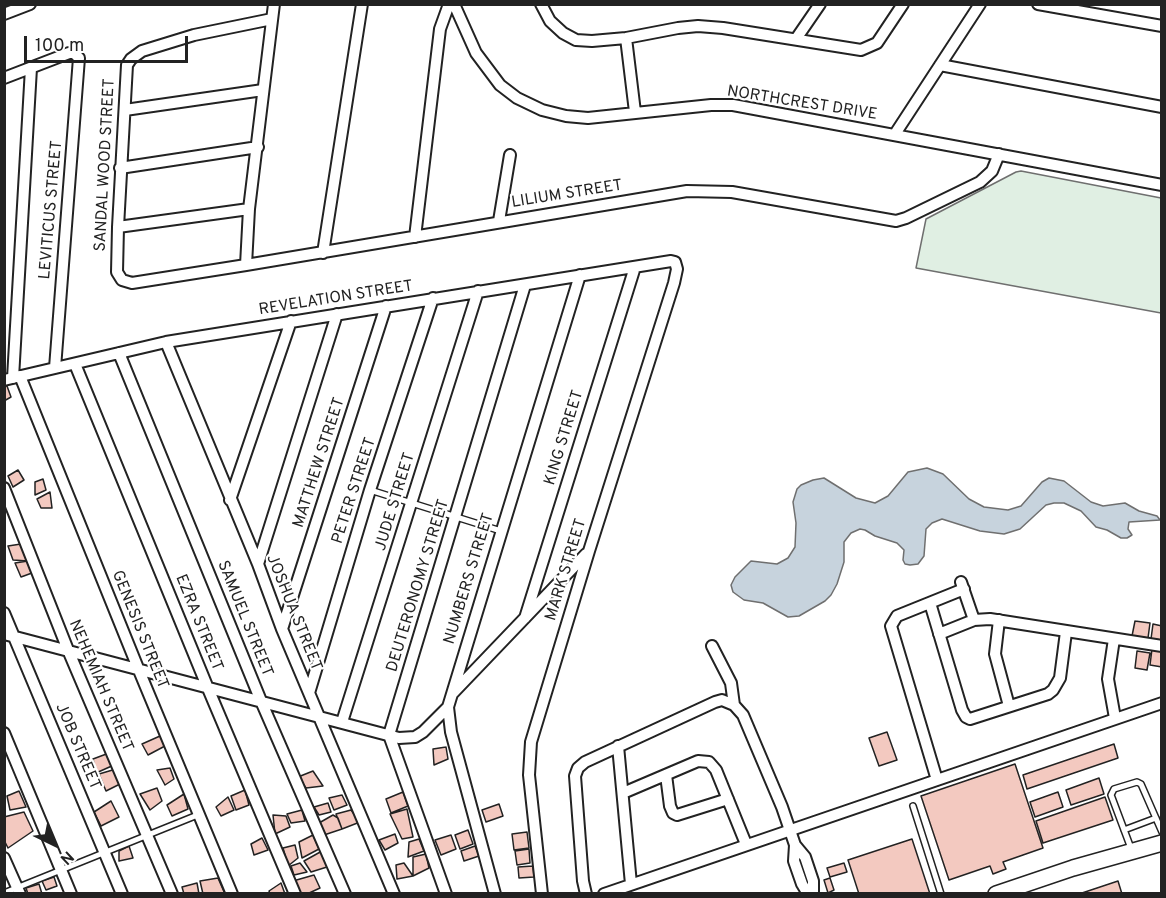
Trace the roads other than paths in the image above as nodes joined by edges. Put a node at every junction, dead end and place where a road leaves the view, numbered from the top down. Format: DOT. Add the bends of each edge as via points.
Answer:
graph roads {
  1 [pos="30,4"];
  2 [pos="274,4"];
  3 [pos="362,4"];
  4 [pos="449,4"];
  5 [pos="454,4"];
  6 [pos="541,4"];
  7 [pos="820,4"];
  8 [pos="903,4"];
  9 [pos="980,4"];
  10 [pos="1038,4"];
  11 [pos="1085,8"];
  12 [pos="4,14"];
  13 [pos="272,20"];
  14 [pos="1161,26"];
  15 [pos="626,38"];
  16 [pos="796,39"];
  17 [pos="940,65"];
  18 [pos="31,68"];
  19 [pos="4,78"];
  20 [pos="263,90"];
  21 [pos="1161,107"];
  22 [pos="125,110"];
  23 [pos="634,112"];
  24 [pos="895,134"];
  25 [pos="258,147"];
  26 [pos="999,154"];
  27 [pos="510,155"];
  28 [pos="120,168"];
  29 [pos="1161,185"];
  30 [pos="249,209"];
  31 [pos="499,221"];
  32 [pos="118,227"];
  33 [pos="415,237"];
  34 [pos="323,253"];
  35 [pos="675,262"];
  36 [pos="246,265"];
  37 [pos="635,267"];
  38 [pos="580,275"];
  39 [pos="119,277"];
  40 [pos="525,285"];
  41 [pos="478,291"];
  42 [pos="434,298"];
  43 [pos="386,306"];
  44 [pos="338,314"];
  45 [pos="291,321"];
  46 [pos="166,342"];
  47 [pos="119,353"];
  48 [pos="75,364"];
  49 [pos="55,368"];
  50 [pos="12,378"];
  51 [pos="4,488"];
  52 [pos="370,490"];
  53 [pos="230,500"];
  54 [pos="412,503"];
  55 [pos="456,517"];
  56 [pos="501,531"];
  57 [pos="589,551"];
  58 [pos="258,564"];
  59 [pos="930,603"];
  60 [pos="4,613"];
  61 [pos="525,618"];
  62 [pos="974,620"];
  63 [pos="999,620"];
  64 [pos="282,629"];
  65 [pos="1065,632"];
  66 [pos="939,634"];
  67 [pos="9,635"];
  68 [pos="1114,639"];
  69 [pos="712,646"];
  70 [pos="1161,646"];
  71 [pos="68,650"];
  72 [pos="138,668"];
  73 [pos="207,686"];
  74 [pos="309,693"];
  75 [pos="261,701"];
  76 [pos="1161,702"];
  77 [pos="448,703"];
  78 [pos="734,705"];
  79 [pos="1009,706"];
  80 [pos="319,716"];
  81 [pos="1115,718"];
  82 [pos="342,722"];
  83 [pos="4,733"];
  84 [pos="389,735"];
  85 [pos="618,746"];
  86 [pos="666,775"];
  87 [pos="937,780"];
  88 [pos="622,793"];
  89 [pos="728,799"];
  90 [pos="913,806"];
  91 [pos="200,814"];
  92 [pos="1156,818"];
  93 [pos="790,829"];
  94 [pos="1124,830"];
  95 [pos="1161,832"];
  96 [pos="147,836"];
  97 [pos="1161,843"];
  98 [pos="746,844"];
  99 [pos="795,845"];
  100 [pos="1132,851"];
  101 [pos="105,853"];
  102 [pos="4,858"];
  103 [pos="62,870"];
  104 [pos="631,884"];
  105 [pos="19,891"];
  106 [pos="4,893"];
  107 [pos="71,894"];
  108 [pos="122,894"];
  109 [pos="172,894"];
  110 [pos="232,894"];
  111 [pos="295,894"];
  112 [pos="345,894"];
  113 [pos="394,894"];
  114 [pos="446,894"];
  115 [pos="495,894"];
  116 [pos="542,894"];
  117 [pos="586,894"];
  118 [pos="604,894"];
  119 [pos="808,894"];
  120 [pos="813,894"];
  121 [pos="940,894"];
  122 [pos="996,894"];
  1 -- 12 [label="street"];
  2 -- 13 [label="street"];
  3 -- 34 [label="street"];
  4 -- 33 [label="street" via="440,29"];
  5 -- 23 [label="street, NORTHCREST DRIVE" via="485,68 517,98 566,116 588,118"];
  6 -- 15 [label="street" via="550,21 576,39"];
  7 -- 16 [label="street"];
  8 -- 16 [label="street" via="877,43 867,49"];
  9 -- 17 [label="street"];
  10 -- 11 [label="street"];
  11 -- 14 [label="street"];
  13 -- 20 [label="street"];
  13 -- 22 [label="street, SANDAL WOOD STREET" via="194,35 136,54 127,65"];
  15 -- 16 [label="street" via="698,26"];
  15 -- 23 [label="street"];
  17 -- 21 [label="street"];
  17 -- 24 [label="street"];
  18 -- 19 [label="street"];
  18 -- 49 [label="street, LEVITICUS STREET" via="69,53 77,54 79,62"];
  18 -- 50 [label="street"];
  20 -- 22 [label="street"];
  20 -- 25 [label="street"];
  22 -- 28 [label="street, SANDAL WOOD STREET"];
  23 -- 24 [label="street, NORTHCREST DRIVE" via="733,105"];
  24 -- 26 [label="street, NORTHCREST DRIVE"];
  25 -- 28 [label="street"];
  25 -- 30 [label="street"];
  26 -- 29 [label="street, NORTHCREST DRIVE"];
  26 -- 31 [label="street, LILIUM STREET" via="992,171 980,182 896,221 707,190"];
  27 -- 31 [label="street"];
  28 -- 32 [label="street, SANDAL WOOD STREET"];
  30 -- 32 [label="street"];
  30 -- 36 [label="street"];
  31 -- 33 [label="street, LILIUM STREET"];
  32 -- 39 [label="street, SANDAL WOOD STREET"];
  33 -- 34 [label="street, LILIUM STREET"];
  34 -- 36 [label="street, LILIUM STREET"];
  35 -- 37 [label="street, REVELATION STREET"];
  35 -- 57 [label="street, MARK STREET" via="674,283"];
  36 -- 39 [label="street, LILIUM STREET" via="132,283"];
  37 -- 38 [label="street, REVELATION STREET"];
  37 -- 61 [label="street, KING STREET"];
  38 -- 40 [label="street, REVELATION STREET"];
  38 -- 56 [label="street, NUMBERS STREET"];
  40 -- 41 [label="street, REVELATION STREET"];
  40 -- 55 [label="street, DEUTERONOMY STREET"];
  41 -- 42 [label="street, REVELATION STREET"];
  41 -- 54 [label="street, JUDE STREET"];
  42 -- 43 [label="street, REVELATION STREET"];
  42 -- 52 [label="street, PETER STREET"];
  43 -- 44 [label="street, REVELATION STREET"];
  43 -- 64 [label="street, MATTHEW STREET"];
  44 -- 45 [label="street, REVELATION STREET"];
  44 -- 58 [label="street"];
  45 -- 46 [label="street, REVELATION STREET"];
  45 -- 53 [label="street"];
  46 -- 47 [label="street, REVELATION STREET"];
  46 -- 53 [label="street, JOSHUA STREET"];
  47 -- 48 [label="street, REVELATION STREET"];
  47 -- 75 [label="street, SAMUEL STREET"];
  48 -- 49 [label="street, REVELATION STREET"];
  48 -- 73 [label="street, EZRA STREET"];
  49 -- 50 [label="street, REVELATION STREET"];
  50 -- 72 [label="street, GENESIS STREET"];
  51 -- 71 [label="street, NEHEMIAH STREET"];
  52 -- 54 [label="lane"];
  52 -- 74 [label="street, PETER STREET"];
  53 -- 58 [label="street, JOSHUA STREET"];
  54 -- 55 [label="lane"];
  54 -- 82 [label="street, JUDE STREET"];
  55 -- 56 [label="lane"];
  55 -- 84 [label="street, DEUTERONOMY STREET"];
  56 -- 77 [label="street, NUMBERS STREET"];
  57 -- 61 [label="street"];
  57 -- 116 [label="street, MARK STREET" via="531,742 529,775"];
  58 -- 64 [label="street, JOSHUA STREET"];
  59 -- 62 [label="street" via="962,585"];
  59 -- 66 [label="street"];
  59 -- 87 [label="street" via="897,616 891,626"];
  60 -- 67 [label="street, JOB STREET"];
  61 -- 77 [label="street"];
  62 -- 63 [label="street"];
  62 -- 66 [label="street"];
  63 -- 65 [label="street"];
  63 -- 79 [label="street" via="995,654"];
  64 -- 74 [label="street, JOSHUA STREET"];
  65 -- 68 [label="street"];
  65 -- 79 [label="street" via="1057,686 1048,694"];
  66 -- 79 [label="street" via="966,717"];
  67 -- 71 [label="street"];
  67 -- 101 [label="street, JOB STREET"];
  68 -- 70 [label="street"];
  68 -- 81 [label="street" via="1108,680"];
  69 -- 78 [label="street" via="731,683"];
  71 -- 72 [label="street"];
  71 -- 96 [label="street, NEHEMIAH STREET"];
  72 -- 73 [label="street"];
  72 -- 91 [label="street, GENESIS STREET"];
  73 -- 75 [label="street"];
  73 -- 111 [label="street, EZRA STREET"];
  74 -- 80 [label="street, JOSHUA STREET"];
  75 -- 80 [label="street"];
  75 -- 112 [label="street, SAMUEL STREET"];
  76 -- 81 [label="street"];
  77 -- 84 [label="street" via="431,726 415,736"];
  77 -- 115 [label="street, NUMBERS STREET" via="451,732"];
  78 -- 85 [label="street" via="715,702"];
  78 -- 93 [label="street" via="743,715"];
  80 -- 82 [label="street"];
  80 -- 113 [label="street, JOSHUA STREET"];
  81 -- 87 [label="street"];
  82 -- 84 [label="street"];
  83 -- 103 [label="street"];
  84 -- 114 [label="street"];
  85 -- 88 [label="street"];
  85 -- 117 [label="street" via="585,762 576,772"];
  86 -- 88 [label="street"];
  86 -- 89 [label="street" via="698,761 709,762"];
  86 -- 89 [label="street" via="670,806 677,815"];
  87 -- 93 [label="street"];
  88 -- 104 [label="street"];
  89 -- 98 [label="street"];
  90 -- 121 [label="lane"];
  91 -- 96 [label="lane"];
  91 -- 110 [label="street, GENESIS STREET"];
  92 -- 94 [label="lane"];
  92 -- 94 [label="lane" via="1141,784 1114,789 1111,795"];
  92 -- 95 [label="lane"];
  93 -- 98 [label="street"];
  93 -- 99 [label="street"];
  94 -- 100 [label="lane"];
  96 -- 101 [label="lane"];
  96 -- 109 [label="street, NEHEMIAH STREET"];
  97 -- 100 [label="main road"];
  98 -- 104 [label="street"];
  99 -- 119 [label="street" via="794,861"];
  99 -- 120 [label="street" via="805,857"];
  100 -- 122 [label="main road"];
  101 -- 103 [label="lane"];
  101 -- 108 [label="street, JOB STREET"];
  102 -- 105 [label="street"];
  103 -- 105 [label="lane"];
  103 -- 107 [label="street"];
  104 -- 118 [label="street"];
  105 -- 106 [label="lane"];
}
